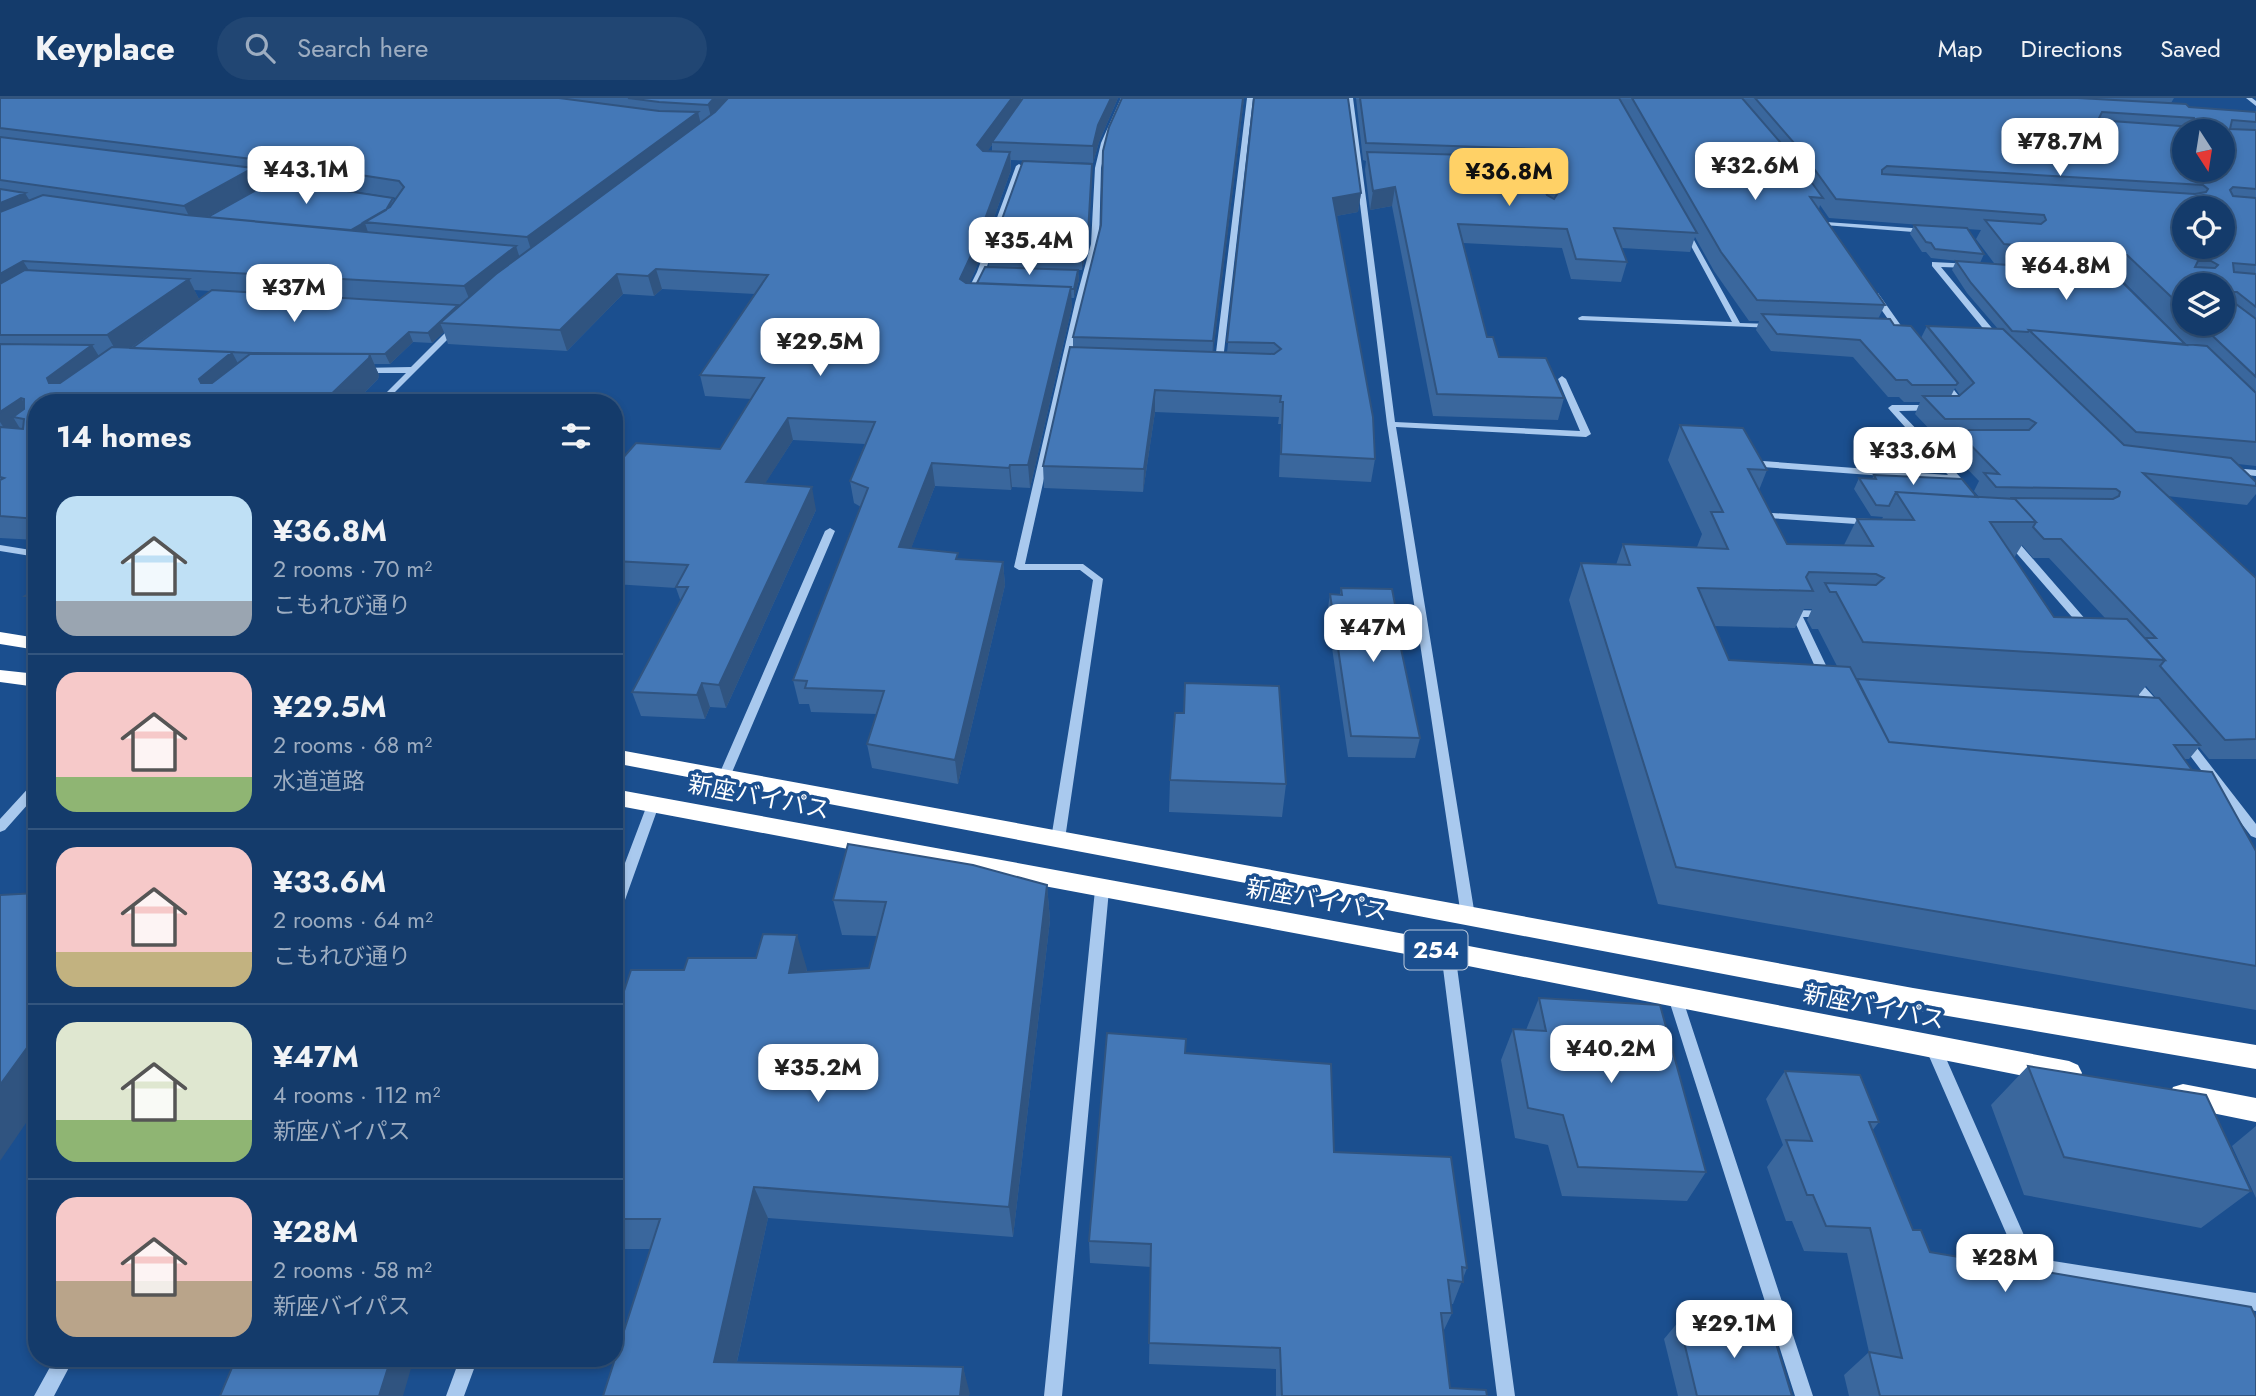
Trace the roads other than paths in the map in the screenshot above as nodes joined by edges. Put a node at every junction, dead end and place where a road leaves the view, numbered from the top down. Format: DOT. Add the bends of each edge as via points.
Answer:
graph roads {
  1 [pos="1124,98"];
  2 [pos="1250,98"];
  3 [pos="1350,98"];
  4 [pos="2249,98"];
  5 [pos="2256,104"];
  6 [pos="1359,165"];
  7 [pos="1372,165"];
  8 [pos="1007,166"];
  9 [pos="1019,166"];
  10 [pos="1032,167"];
  11 [pos="1085,168"];
  12 [pos="1098,168"];
  13 [pos="240,179"];
  14 [pos="277,184"];
  15 [pos="290,186"];
  16 [pos="266,190"];
  17 [pos="1819,214"];
  18 [pos="1678,217"];
  19 [pos="1826,224"];
  20 [pos="1940,232"];
  21 [pos="1833,235"];
  22 [pos="1976,267"];
  23 [pos="981,272"];
  24 [pos="994,272"];
  25 [pos="1073,275"];
  26 [pos="1086,275"];
  27 [pos="1871,289"];
  28 [pos="982,298"];
  29 [pos="1065,302"];
  30 [pos="1079,303"];
  31 [pos="467,318"];
  32 [pos="1582,318"];
  33 [pos="1737,325"];
  34 [pos="1778,327"];
  35 [pos="1888,332"];
  36 [pos="1902,332"];
  37 [pos="1910,342"];
  38 [pos="2002,345"];
  39 [pos="1065,362"];
  40 [pos="1079,363"];
  41 [pos="1204,369"];
  42 [pos="1218,369"];
  43 [pos="355,370"];
  44 [pos="411,370"];
  45 [pos="1231,370"];
  46 [pos="1934,371"];
  47 [pos="1562,379"];
  48 [pos="388,394"];
  49 [pos="1391,424"];
  50 [pos="1922,442"];
  51 [pos="1977,442"];
  52 [pos="1745,463"];
  53 [pos="2256,473"];
  54 [pos="1956,478"];
  55 [pos="2245,484"];
  56 [pos="1977,502"];
  57 [pos="1749,514"];
  58 [pos="1882,522"];
  59 [pos="2001,529"];
  60 [pos="830,531"];
  61 [pos="0,548"];
  62 [pos="28,553"];
  63 [pos="1845,615"];
  64 [pos="0,638"];
  65 [pos="28,643"];
  66 [pos="2100,643"];
  67 [pos="2127,674"];
  68 [pos="0,676"];
  69 [pos="28,680"];
  70 [pos="1836,698"];
  71 [pos="2140,704"];
  72 [pos="2177,732"];
  73 [pos="623,758"];
  74 [pos="724,777"];
  75 [pos="28,796"];
  76 [pos="623,799"];
  77 [pos="653,805"];
  78 [pos="2225,807"];
  79 [pos="2239,808"];
  80 [pos="0,827"];
  81 [pos="2256,833"];
  82 [pos="1058,839"];
  83 [pos="623,887"];
  84 [pos="1102,890"];
  85 [pos="1468,916"];
  86 [pos="1448,952"];
  87 [pos="1675,997"];
  88 [pos="1933,1046"];
  89 [pos="2256,1057"];
  90 [pos="2094,1079"];
  91 [pos="2162,1092"];
  92 [pos="2256,1110"];
  93 [pos="2256,1302"];
  94 [pos="60,1367"];
  95 [pos="465,1367"];
  96 [pos="43,1396"];
  97 [pos="455,1396"];
  98 [pos="1053,1396"];
  99 [pos="1506,1396"];
  100 [pos="1804,1396"];
  1 -- 12 [label="street"];
  2 -- 42 [label="street"];
  3 -- 6 [label="street"];
  4 -- 5 [label="street"];
  6 -- 7 [label="street"];
  6 -- 49 [label="street"];
  8 -- 9 [label="street"];
  9 -- 10 [label="street"];
  9 -- 23 [label="street"];
  11 -- 12 [label="street"];
  12 -- 26 [label="street" via="1095,244"];
  13 -- 14 [label="street"];
  14 -- 15 [label="street"];
  14 -- 16 [label="street"];
  17 -- 19 [label="street"];
  18 -- 33 [label="street"];
  19 -- 20 [label="street"];
  19 -- 21 [label="street"];
  22 -- 38 [label="street" via="1935,264"];
  23 -- 24 [label="street"];
  23 -- 28 [label="street" via="968,298"];
  25 -- 26 [label="street"];
  26 -- 30 [label="street"];
  27 -- 36 [label="street"];
  29 -- 30 [label="street"];
  30 -- 39 [label="street"];
  31 -- 44 [label="street"];
  32 -- 33 [label="street"];
  33 -- 34 [label="street"];
  35 -- 36 [label="street"];
  36 -- 37 [label="street"];
  39 -- 40 [label="street"];
  39 -- 82 [label="street" via="1019,567 1083,567 1098,579"];
  41 -- 42 [label="street"];
  42 -- 45 [label="street"];
  43 -- 44 [label="street"];
  44 -- 48 [label="street"];
  46 -- 50 [label="street" via="1958,400 1950,408 1892,408"];
  47 -- 49 [label="street" via="1586,434"];
  49 -- 85 [label="street"];
  50 -- 51 [label="street"];
  50 -- 54 [label="street"];
  52 -- 54 [label="street"];
  53 -- 55 [label="street" via="2222,470"];
  54 -- 56 [label="street"];
  57 -- 58 [label="street"];
  59 -- 66 [label="street"];
  60 -- 74 [label="street"];
  61 -- 62 [label="street"];
  63 -- 70 [label="street" via="1796,613 1836,685"];
  64 -- 65 [label="highway"];
  67 -- 71 [label="street" via="2158,709"];
  68 -- 69 [label="highway"];
  72 -- 79 [label="street"];
  73 -- 74 [label="highway, 新座バイパス / 254"];
  74 -- 82 [label="highway, 新座バイパス / 254"];
  75 -- 80 [label="street"];
  76 -- 77 [label="highway, 新座バイパス / 254"];
  77 -- 83 [label="street"];
  77 -- 84 [label="highway, 新座バイパス / 254"];
  78 -- 79 [label="street"];
  79 -- 81 [label="street"];
  82 -- 85 [label="highway, 新座バイパス / 254"];
  84 -- 86 [label="highway, 新座バイパス / 254"];
  84 -- 98 [label="street"];
  85 -- 89 [label="highway, 新座バイパス / 254"];
  86 -- 87 [label="highway, 新座バイパス / 254"];
  86 -- 99 [label="street"];
  87 -- 88 [label="highway, 新座バイパス / 254"];
  87 -- 100 [label="street"];
  88 -- 90 [label="highway, 新座バイパス / 254"];
  88 -- 93 [label="street" via="2029,1266"];
  91 -- 92 [label="highway"];
  94 -- 96 [label="street"];
  95 -- 97 [label="street"];
}
